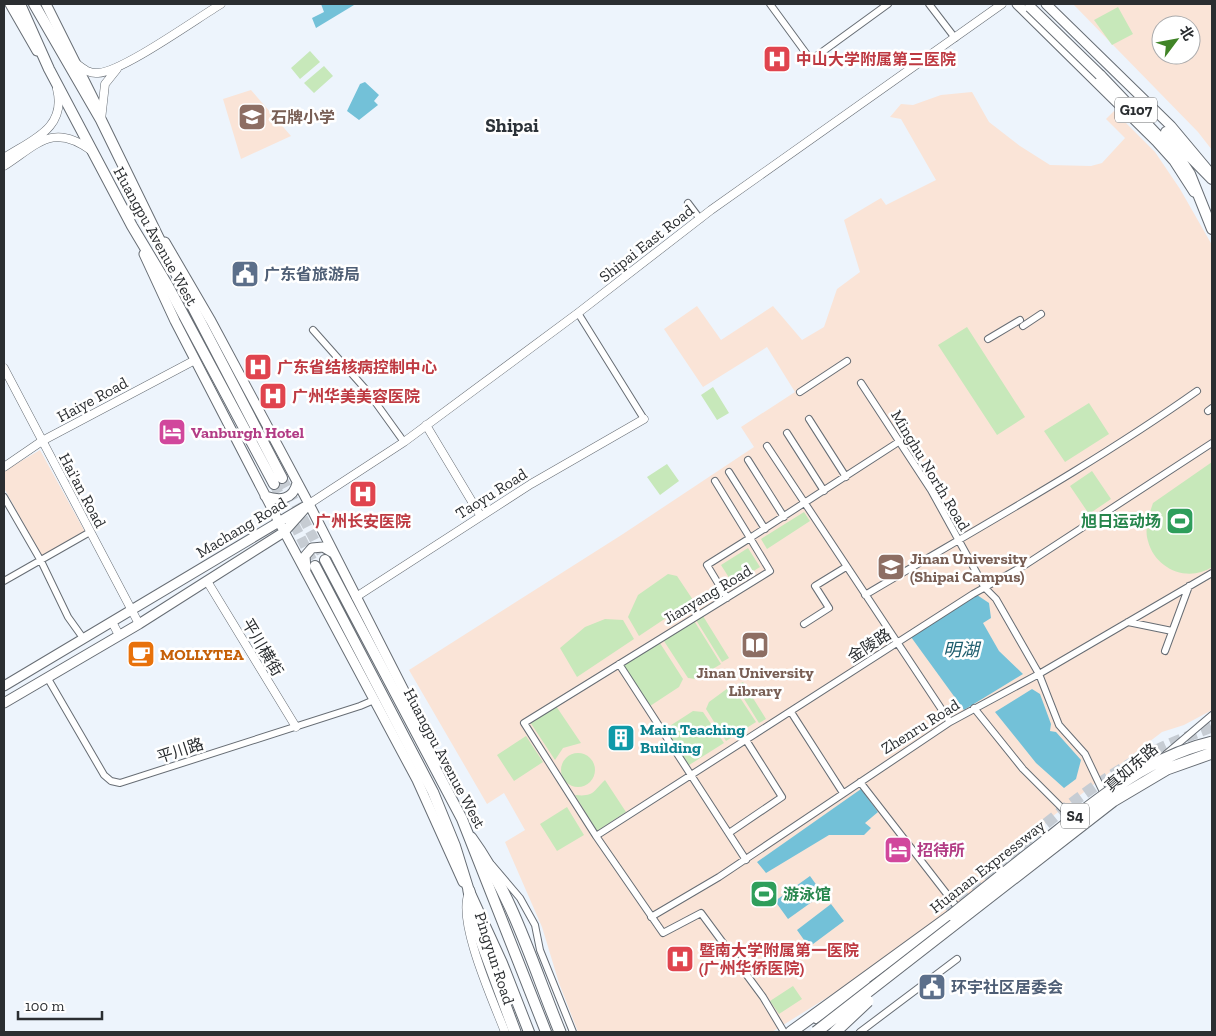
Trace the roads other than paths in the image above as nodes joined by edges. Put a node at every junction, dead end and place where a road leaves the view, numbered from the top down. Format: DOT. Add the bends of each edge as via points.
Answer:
graph roads {
  1 [pos="10,4"];
  2 [pos="20,4"];
  3 [pos="34,4"];
  4 [pos="46,4"];
  5 [pos="221,4"];
  6 [pos="770,4"];
  7 [pos="888,4"];
  8 [pos="929,4"];
  9 [pos="1002,4"];
  10 [pos="1017,4"];
  11 [pos="1046,4"];
  12 [pos="1031,5"];
  13 [pos="1058,16"];
  14 [pos="1044,31"];
  15 [pos="955,38"];
  16 [pos="77,64"];
  17 [pos="118,68"];
  18 [pos="49,69"];
  19 [pos="1102,73"];
  20 [pos="102,120"];
  21 [pos="93,152"];
  22 [pos="4,158"];
  23 [pos="4,166"];
  24 [pos="1212,178"];
  25 [pos="1197,196"];
  26 [pos="688,203"];
  27 [pos="150,218"];
  28 [pos="700,219"];
  29 [pos="132,226"];
  30 [pos="1212,229"];
  31 [pos="578,313"];
  32 [pos="1041,314"];
  33 [pos="313,330"];
  34 [pos="988,339"];
  35 [pos="195,360"];
  36 [pos="847,361"];
  37 [pos="4,368"];
  38 [pos="861,383"];
  39 [pos="1197,391"];
  40 [pos="800,392"];
  41 [pos="644,419"];
  42 [pos="809,419"];
  43 [pos="426,425"];
  44 [pos="787,433"];
  45 [pos="42,441"];
  46 [pos="404,442"];
  47 [pos="900,442"];
  48 [pos="1212,443"];
  49 [pos="768,446"];
  50 [pos="748,460"];
  51 [pos="4,467"];
  52 [pos="729,472"];
  53 [pos="846,477"];
  54 [pos="715,481"];
  55 [pos="297,483"];
  56 [pos="824,491"];
  57 [pos="266,496"];
  58 [pos="4,497"];
  59 [pos="805,503"];
  60 [pos="308,504"];
  61 [pos="480,515"];
  62 [pos="784,517"];
  63 [pos="278,520"];
  64 [pos="765,529"];
  65 [pos="90,532"];
  66 [pos="284,532"];
  67 [pos="750,538"];
  68 [pos="957,540"];
  69 [pos="335,555"];
  70 [pos="324,560"];
  71 [pos="41,561"];
  72 [pos="315,566"];
  73 [pos="846,567"];
  74 [pos="306,573"];
  75 [pos="1212,573"];
  76 [pos="4,581"];
  77 [pos="207,581"];
  78 [pos="1189,586"];
  79 [pos="985,588"];
  80 [pos="865,595"];
  81 [pos="356,597"];
  82 [pos="727,598"];
  83 [pos="131,610"];
  84 [pos="112,622"];
  85 [pos="1128,622"];
  86 [pos="138,624"];
  87 [pos="804,624"];
  88 [pos="1172,631"];
  89 [pos="119,635"];
  90 [pos="83,638"];
  91 [pos="897,644"];
  92 [pos="1165,651"];
  93 [pos="619,664"];
  94 [pos="1039,674"];
  95 [pos="47,678"];
  96 [pos="4,686"];
  97 [pos="374,700"];
  98 [pos="4,702"];
  99 [pos="974,708"];
  100 [pos="791,712"];
  101 [pos="1212,715"];
  102 [pos="950,722"];
  103 [pos="296,727"];
  104 [pos="746,740"];
  105 [pos="1212,742"];
  106 [pos="1210,754"];
  107 [pos="691,775"];
  108 [pos="442,779"];
  109 [pos="860,782"];
  110 [pos="843,793"];
  111 [pos="1109,804"];
  112 [pos="1080,826"];
  113 [pos="729,832"];
  114 [pos="596,836"];
  115 [pos="471,838"];
  116 [pos="483,855"];
  117 [pos="746,860"];
  118 [pos="469,891"];
  119 [pos="529,914"];
  120 [pos="966,915"];
  121 [pos="651,917"];
  122 [pos="515,918"];
  123 [pos="957,959"];
  124 [pos="505,1032"];
  125 [pos="515,1032"];
  126 [pos="529,1032"];
  127 [pos="546,1032"];
  128 [pos="560,1032"];
  129 [pos="573,1032"];
  130 [pos="787,1032"];
  131 [pos="799,1032"];
  132 [pos="816,1032"];
  133 [pos="835,1032"];
  134 [pos="860,1032"];
  1 -- 18 [label="main road, Huangpu Avenue West"];
  2 -- 18 [label="main road"];
  3 -- 20 [label="main road"];
  4 -- 16 [label="main road, Huangpu Avenue West"];
  5 -- 17 [label="street"];
  6 -- 7 [label="street" via="810,60"];
  8 -- 15 [label="street"];
  9 -- 15 [label="street, Shipai East Road"];
  10 -- 14 [label="main road"];
  11 -- 13 [label="main road"];
  12 -- 19 [label="main road, G107, bridge"];
  13 -- 14 [label="main road" via="1047,21"];
  13 -- 24 [label="main road" via="1172,126"];
  14 -- 25 [label="main road" via="1166,151"];
  15 -- 28 [label="street, Shipai East Road"];
  16 -- 17 [label="street" via="97,74"];
  16 -- 20 [label="main road, Huangpu Avenue West"];
  17 -- 20 [label="street" via="105,84"];
  18 -- 21 [label="main road, Huangpu Avenue West"];
  18 -- 22 [label="street" via="60,104 57,117 50,127"];
  19 -- 24 [label="main road, G107"];
  19 -- 25 [label="main road, G107" via="1177,154 1190,174"];
  20 -- 27 [label="main road, Huangpu Avenue West"];
  21 -- 23 [label="street" via="70,138 56,136 42,141"];
  21 -- 29 [label="main road, Huangpu Avenue West"];
  25 -- 30 [label="main road, G107"];
  26 -- 28 [label="street"];
  27 -- 29 [label="main road, Huangpu Avenue West" via="278,481"];
  27 -- 55 [label="main road" via="207,315"];
  28 -- 31 [label="street, Shipai East Road"];
  29 -- 35 [label="main road"];
  31 -- 41 [label="street"];
  31 -- 43 [label="street, Shipai East Road"];
  32 -- 34 [label="street"];
  33 -- 46 [label="street" via="368,392"];
  35 -- 45 [label="street, Haiye Road"];
  35 -- 57 [label="main road"];
  36 -- 40 [label="street"];
  37 -- 45 [label="street, Hai'an Road"];
  38 -- 47 [label="street, Minghu North Road"];
  39 -- 68 [label="street" via="1080,467"];
  41 -- 61 [label="street, Taoyu Road"];
  42 -- 53 [label="street"];
  43 -- 46 [label="street, Shipai East Road"];
  43 -- 61 [label="street"];
  44 -- 56 [label="street"];
  45 -- 51 [label="street, Haiye Road"];
  45 -- 65 [label="street, Hai'an Road"];
  46 -- 60 [label="street, Shipai East Road"];
  47 -- 53 [label="street, Jianyang Road"];
  47 -- 68 [label="street, Minghu North Road"];
  48 -- 79 [label="street, 金陵路"];
  49 -- 59 [label="street"];
  50 -- 62 [label="street"];
  52 -- 64 [label="street"];
  53 -- 56 [label="street, Jianyang Road"];
  54 -- 67 [label="street"];
  55 -- 57 [label="main road" via="293,493 284,499"];
  55 -- 60 [label="main road"];
  56 -- 59 [label="street, Jianyang Road"];
  57 -- 63 [label="main road"];
  58 -- 71 [label="street"];
  59 -- 62 [label="street, Jianyang Road"];
  59 -- 73 [label="street"];
  60 -- 63 [label="main road, Machang Road"];
  60 -- 66 [label="main road, Machang Road"];
  60 -- 69 [label="main road"];
  61 -- 81 [label="street, Taoyu Road"];
  62 -- 64 [label="street, Jianyang Road"];
  63 -- 66 [label="main road"];
  63 -- 83 [label="main road, Machang Road"];
  64 -- 67 [label="street, Jianyang Road"];
  65 -- 71 [label="street"];
  65 -- 83 [label="street, Hai'an Road"];
  66 -- 74 [label="main road"];
  66 -- 77 [label="main road, Machang Road"];
  67 -- 82 [label="street, Jianyang Road" via="770,571"];
  67 -- 82 [label="street" via="707,565"];
  68 -- 79 [label="street, Minghu North Road"];
  68 -- 80 [label="street"];
  69 -- 74 [label="main road" via="323,547 312,548 306,556"];
  69 -- 81 [label="main road"];
  70 -- 108 [label="main road, Huangpu Avenue West"];
  71 -- 76 [label="street"];
  71 -- 90 [label="street" via="68,617"];
  72 -- 118 [label="main road, Huangpu Avenue West" via="433,792"];
  73 -- 80 [label="street"];
  73 -- 87 [label="street" via="815,586 829,608"];
  74 -- 97 [label="main road"];
  75 -- 78 [label="street, Zhenru Road"];
  77 -- 86 [label="main road, Machang Road"];
  77 -- 103 [label="street, 平川横街"];
  78 -- 85 [label="street, Zhenru Road"];
  78 -- 88 [label="street"];
  79 -- 91 [label="street, 金陵路"];
  79 -- 94 [label="street, Minghu North Road" via="996,599"];
  80 -- 91 [label="street"];
  81 -- 108 [label="main road" via="422,726"];
  82 -- 93 [label="street, Jianyang Road"];
  83 -- 84 [label="main road, Machang Road"];
  83 -- 86 [label="street, Hai'an Road"];
  84 -- 89 [label="street"];
  84 -- 90 [label="main road, Machang Road"];
  85 -- 88 [label="street"];
  85 -- 94 [label="street, Zhenru Road"];
  86 -- 89 [label="main road, Machang Road"];
  88 -- 92 [label="street"];
  89 -- 95 [label="main road, Machang Road"];
  90 -- 96 [label="main road, Machang Road"];
  91 -- 100 [label="street, 金陵路"];
  91 -- 102 [label="street"];
  93 -- 107 [label="street"];
  93 -- 114 [label="street, Jianyang Road" via="524,723"];
  94 -- 99 [label="street, Zhenru Road"];
  94 -- 111 [label="street, Minghu North Road" via="1059,725 1085,754"];
  95 -- 98 [label="main road, Machang Road"];
  95 -- 103 [label="street, 平川路" via="104,775 111,781 130,781"];
  97 -- 103 [label="street, 平川路"];
  97 -- 118 [label="main road" via="424,793 456,870"];
  99 -- 102 [label="street, Zhenru Road"];
  99 -- 112 [label="street" via="1023,769"];
  100 -- 104 [label="street, 金陵路"];
  100 -- 110 [label="street"];
  101 -- 111 [label="street, 真如东路"];
  102 -- 109 [label="street, Zhenru Road"];
  104 -- 107 [label="street, 金陵路"];
  104 -- 113 [label="street" via="782,797"];
  105 -- 130 [label="highway, Huanan Expressway / S4, bridge" via="1157,762 1094,801 900,954"];
  106 -- 120 [label="highway, Huanan Expressway / S4, bridge" via="1167,768 1127,792"];
  107 -- 113 [label="street"];
  107 -- 114 [label="street, 金陵路"];
  108 -- 115 [label="main road, Huangpu Avenue West"];
  109 -- 110 [label="street, Zhenru Road"];
  109 -- 120 [label="street"];
  110 -- 117 [label="street, Zhenru Road"];
  111 -- 112 [label="street, 真如东路"];
  112 -- 120 [label="street, 真如东路"];
  113 -- 117 [label="street"];
  114 -- 121 [label="street"];
  115 -- 116 [label="highway"];
  115 -- 127 [label="main road, Huangpu Avenue West"];
  116 -- 119 [label="street" via="506,879"];
  116 -- 122 [label="highway"];
  117 -- 121 [label="street, Zhenru Road"];
  118 -- 124 [label="street, Pingyun Road" via="465,902 467,923"];
  118 -- 125 [label="highway" via="478,932"];
  118 -- 126 [label="main road, Huangpu Avenue West"];
  119 -- 122 [label="street" via="522,910"];
  119 -- 129 [label="street" via="535,925 541,954"];
  120 -- 131 [label="street, 真如东路"];
  120 -- 132 [label="highway, Huanan Expressway / S4, bridge"];
  120 -- 133 [label="highway, bridge"];
  121 -- 130 [label="street" via="663,933 700,913"];
  122 -- 128 [label="highway"];
  123 -- 134 [label="street"];
}
